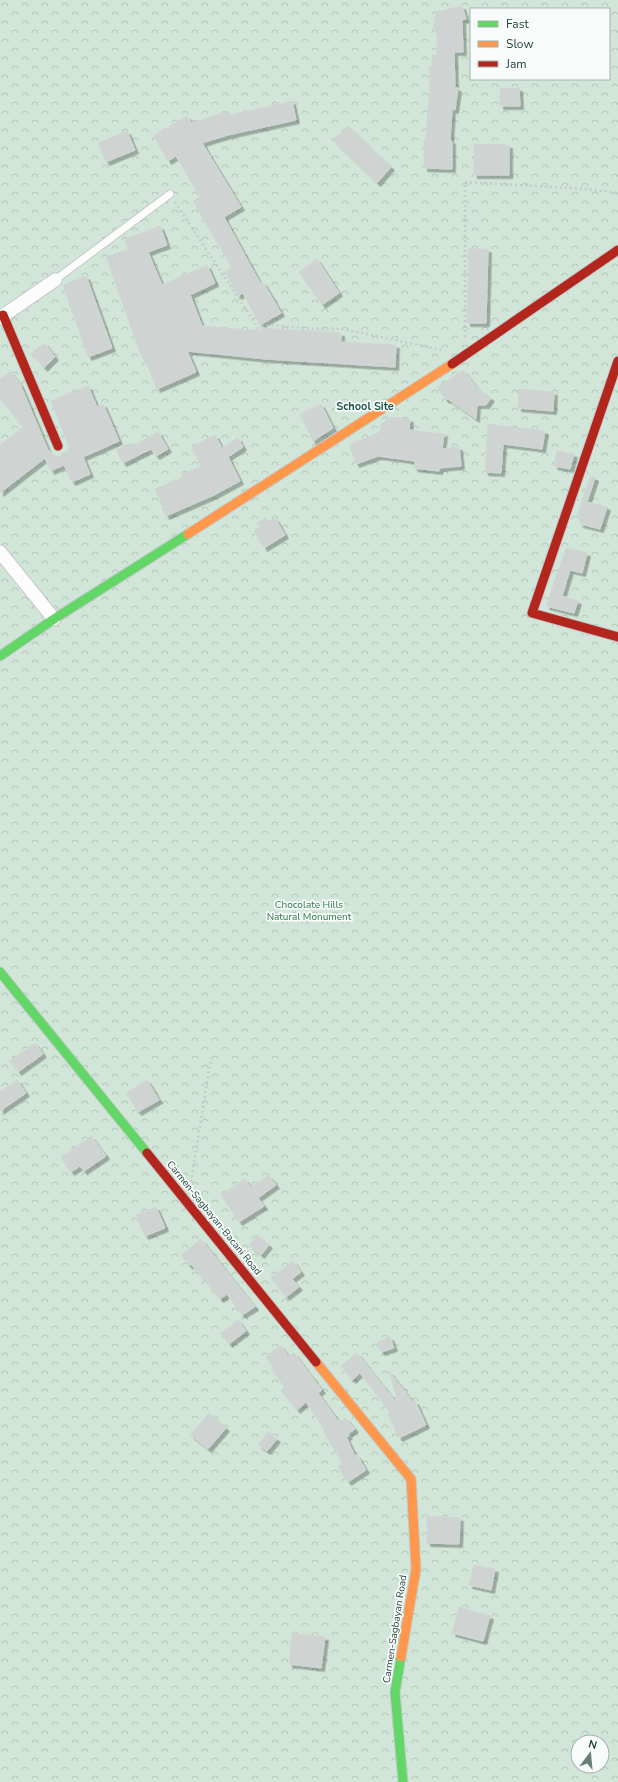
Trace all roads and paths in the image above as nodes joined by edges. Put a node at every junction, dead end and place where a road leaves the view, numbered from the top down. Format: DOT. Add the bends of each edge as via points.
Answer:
graph roads {
  1 [pos="618,193"];
  2 [pos="170,194"];
  3 [pos="618,250"];
  4 [pos="55,280"];
  5 [pos="1,316"];
  6 [pos="465,355"];
  7 [pos="618,361"];
  8 [pos="58,446"];
  9 [pos="0,552"];
  10 [pos="54,618"];
  11 [pos="618,637"];
  12 [pos="0,656"];
  13 [pos="0,972"];
  14 [pos="211,1058"];
  15 [pos="188,1204"];
  16 [pos="411,1478"];
  17 [pos="403,1782"];
  1 -- 6 [label="path" via="465,182"];
  2 -- 4 [label="lane"];
  2 -- 6 [label="path" via="258,328 272,325 343,329"];
  3 -- 6 [label="street"];
  4 -- 5 [label="street"];
  5 -- 8 [label="street"];
  6 -- 10 [label="street"];
  7 -- 11 [label="street" via="532,613"];
  9 -- 10 [label="street"];
  10 -- 12 [label="street"];
  13 -- 15 [label="street, Carmen-Sagbayan-Bacani Road"];
  14 -- 15 [label="path"];
  15 -- 16 [label="street, Carmen-Sagbayan-Bacani Road"];
  16 -- 17 [label="street, Carmen-Sagbayan Road" via="416,1569 395,1692"];
}
